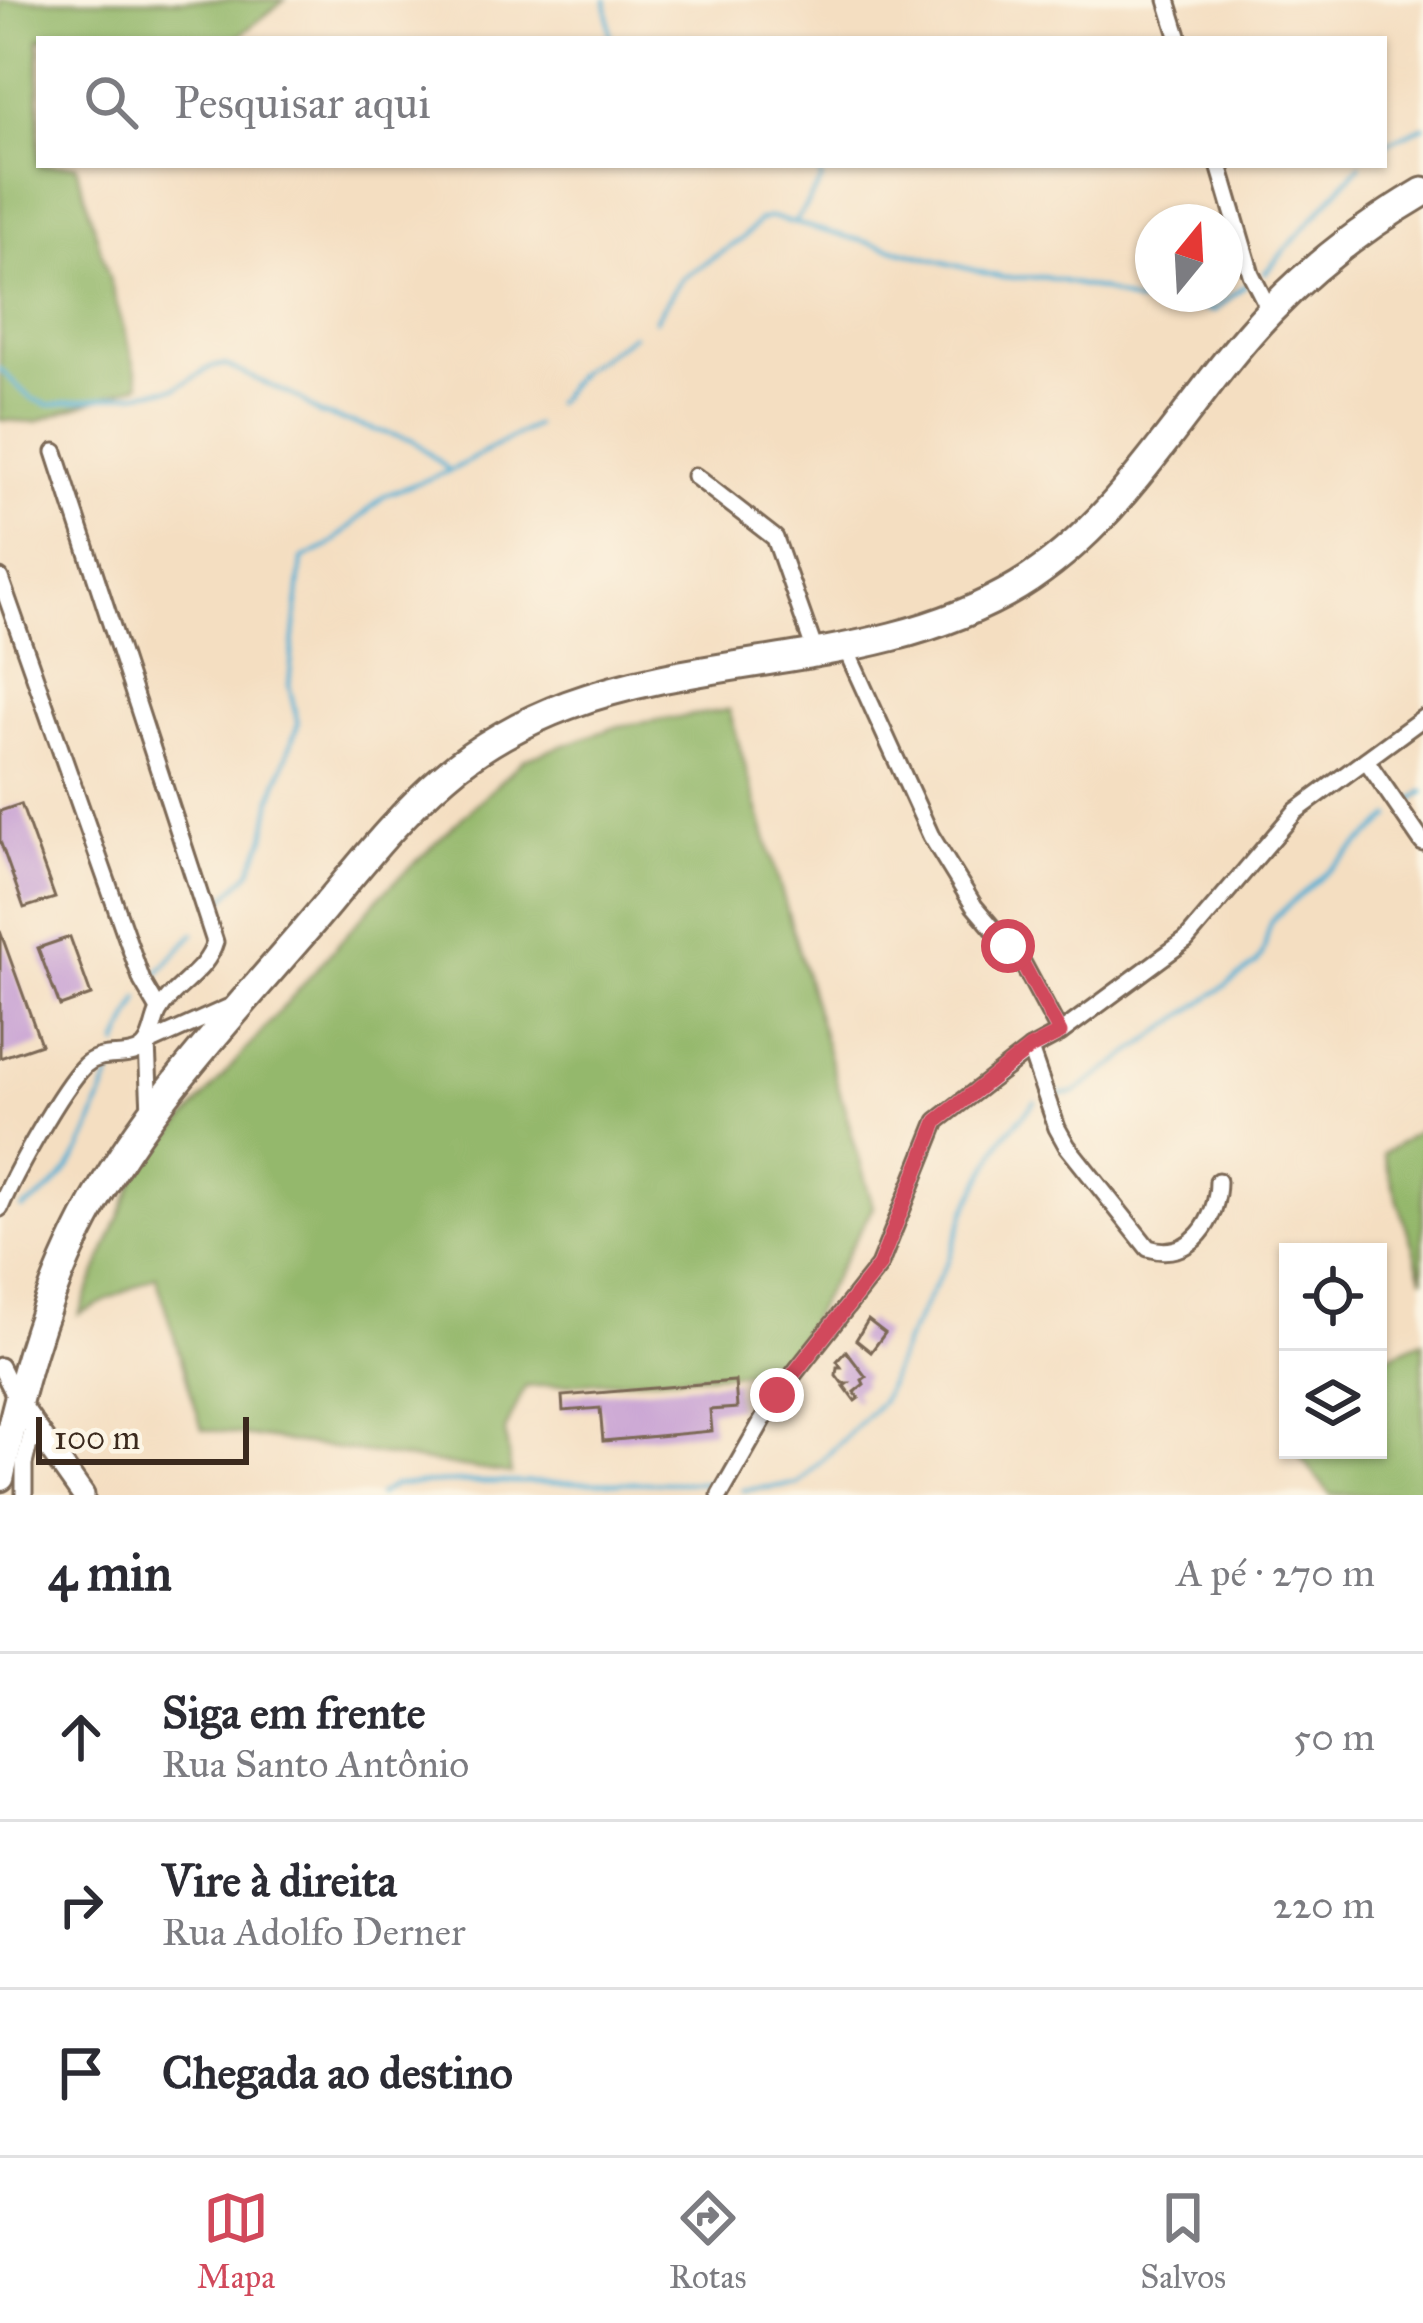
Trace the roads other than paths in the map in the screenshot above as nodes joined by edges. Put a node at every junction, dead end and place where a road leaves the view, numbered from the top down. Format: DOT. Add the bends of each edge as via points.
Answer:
graph roads {
  1 [pos="1167,0"];
  2 [pos="1178,36"];
  3 [pos="1221,168"];
  4 [pos="1423,192"];
  5 [pos="1270,311"];
  6 [pos="55,452"];
  7 [pos="694,476"];
  8 [pos="0,578"];
  9 [pos="844,645"];
  10 [pos="815,651"];
  11 [pos="1423,718"];
  12 [pos="1366,760"];
  13 [pos="1423,843"];
  14 [pos="250,994"];
  15 [pos="160,1010"];
  16 [pos="1060,1033"];
  17 [pos="147,1044"];
  18 [pos="1030,1048"];
  19 [pos="150,1115"];
  20 [pos="1218,1180"];
  21 [pos="0,1208"];
  22 [pos="0,1366"];
  23 [pos="18,1403"];
  24 [pos="33,1428"];
  25 [pos="0,1477"];
  26 [pos="24,1495"];
  27 [pos="83,1495"];
  28 [pos="720,1495"];
  1 -- 2 [label="street"];
  3 -- 5 [label="street"];
  4 -- 5 [label="highway" via="1358,232"];
  5 -- 9 [label="highway" via="1136,480 1072,544 982,604"];
  6 -- 15 [label="street" via="213,928 203,967"];
  7 -- 10 [label="street" via="775,538"];
  8 -- 15 [label="street" via="142,981"];
  9 -- 10 [label="highway"];
  9 -- 16 [label="street" via="931,836 1023,964"];
  10 -- 14 [label="highway" via="613,690 487,746 417,801"];
  11 -- 12 [label="street"];
  12 -- 13 [label="street"];
  12 -- 16 [label="street" via="1296,811 1186,940"];
  14 -- 17 [label="street"];
  14 -- 19 [label="highway"];
  15 -- 17 [label="street"];
  16 -- 18 [label="street"];
  17 -- 19 [label="street"];
  17 -- 21 [label="street" via="86,1064"];
  18 -- 20 [label="street" via="1067,1146 1148,1248 1167,1251 1204,1231"];
  18 -- 28 [label="street" via="937,1121 879,1266 777,1395"];
  19 -- 23 [label="highway" via="62,1267"];
  22 -- 23 [label="street"];
  23 -- 24 [label="street"];
  23 -- 25 [label="highway"];
  24 -- 26 [label="street"];
  24 -- 27 [label="street"];
}
